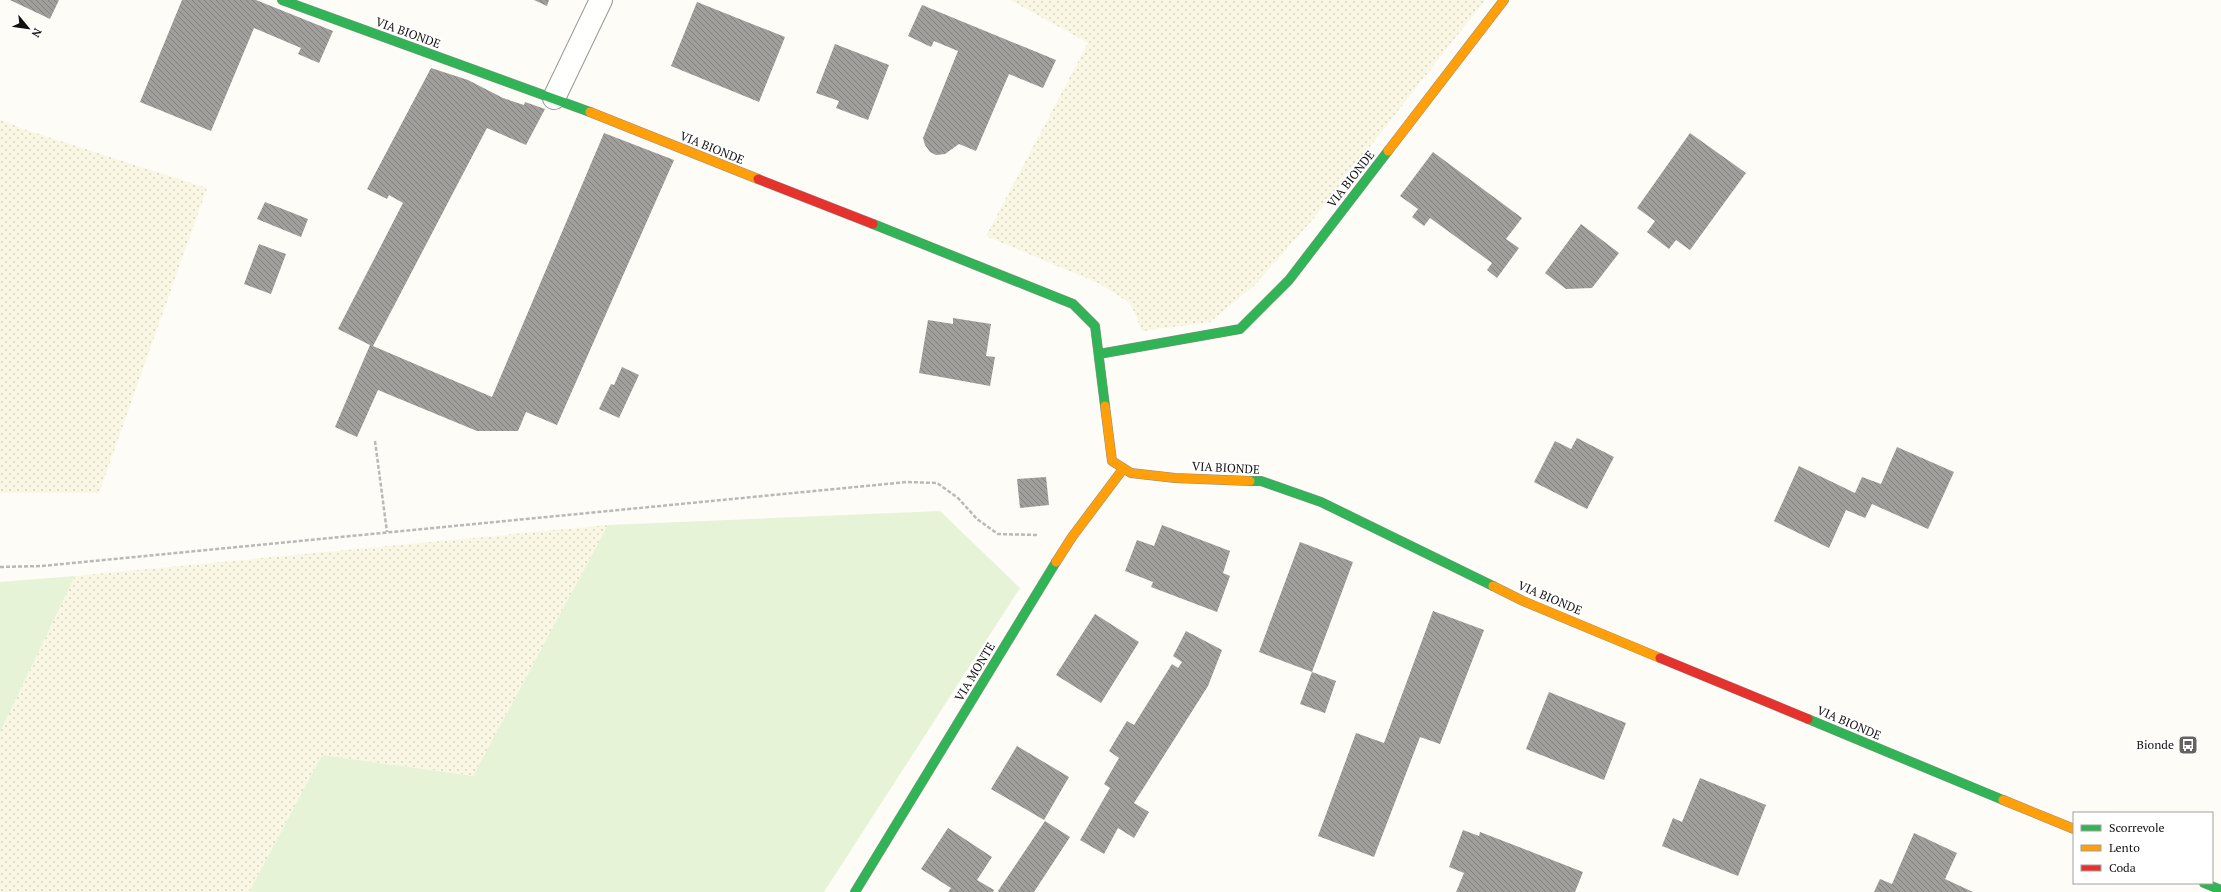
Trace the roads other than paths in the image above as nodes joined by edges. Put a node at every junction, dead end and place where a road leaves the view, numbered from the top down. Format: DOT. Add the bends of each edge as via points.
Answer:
graph roads {
  1 [pos="282,0"];
  2 [pos="600,0"];
  3 [pos="1504,0"];
  4 [pos="554,98"];
  5 [pos="1099,354"];
  6 [pos="1123,469"];
  7 [pos="2073,829"];
  8 [pos="2206,884"];
  9 [pos="2221,890"];
  10 [pos="855,892"];
  1 -- 4 [label="street, VIA BIONDE"];
  2 -- 4 [label="street"];
  3 -- 5 [label="street, VIA BIONDE" via="1289,280 1240,329"];
  4 -- 5 [label="street, VIA BIONDE" via="1073,304 1095,326"];
  5 -- 6 [label="street, VIA BIONDE" via="1112,461"];
  6 -- 7 [label="street, VIA BIONDE" via="1131,473 1176,478 1261,481 1322,502 1523,601"];
  6 -- 10 [label="street, VIA MONTE" via="1072,537"];
  8 -- 9 [label="street"];
}
